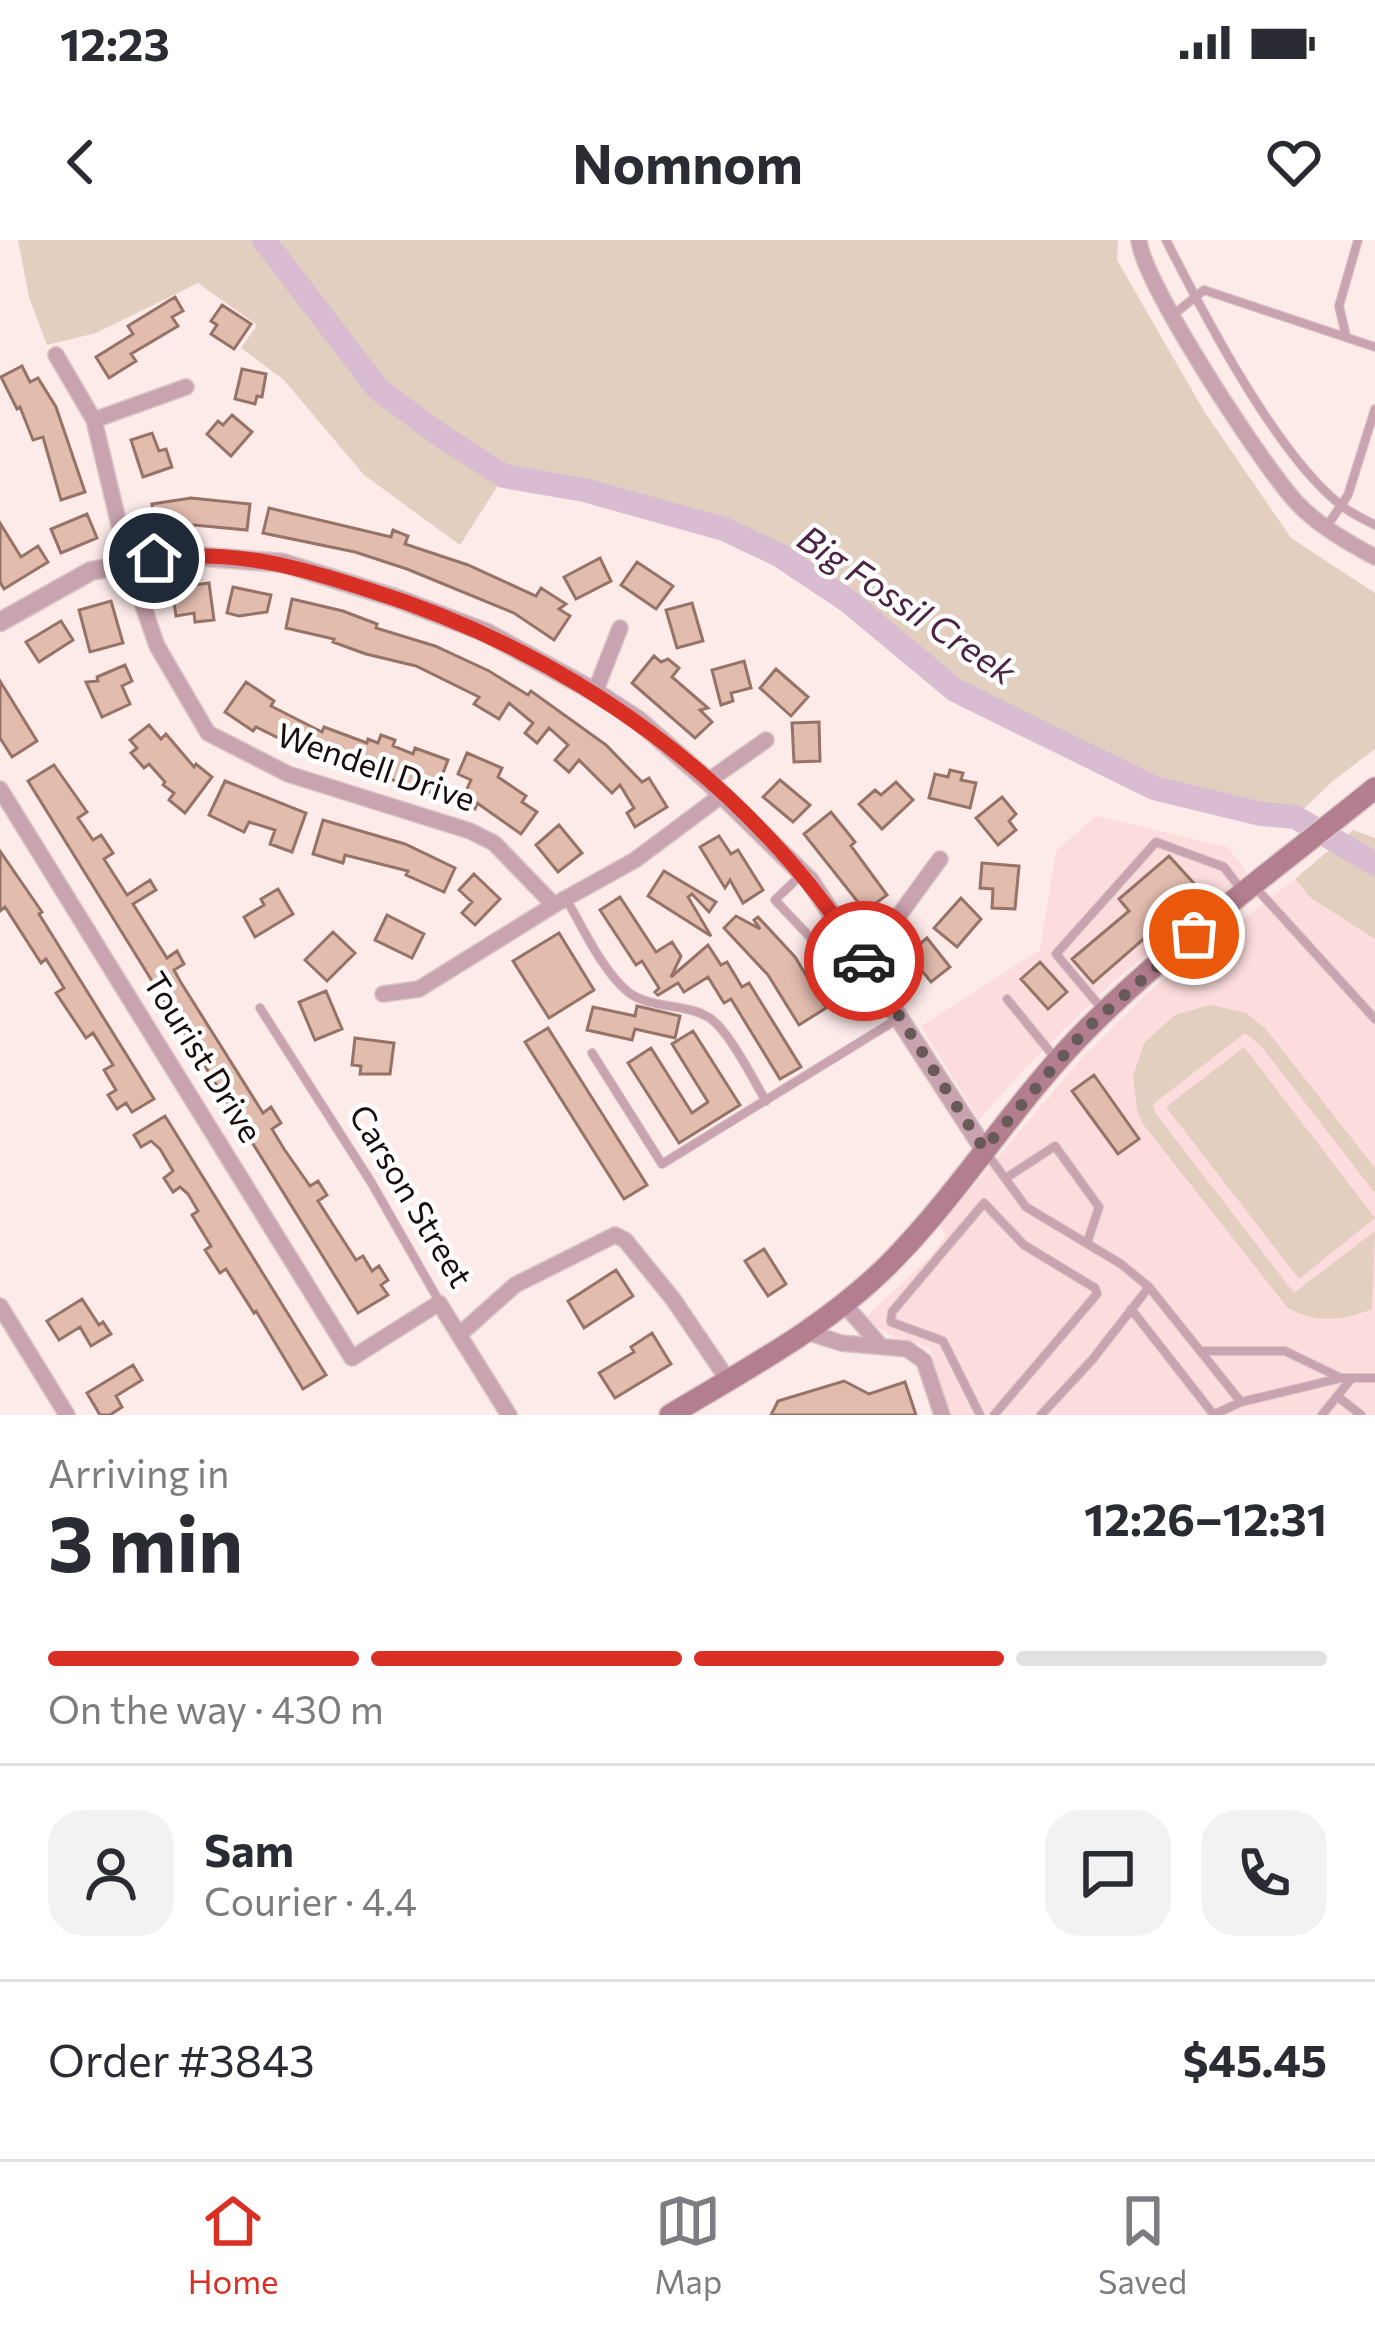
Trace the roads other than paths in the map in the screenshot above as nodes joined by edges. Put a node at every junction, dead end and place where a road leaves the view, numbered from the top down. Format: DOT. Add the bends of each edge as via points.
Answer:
graph roads {
  1 [pos="1138,240"];
  2 [pos="1166,240"];
  3 [pos="1358,240"];
  4 [pos="1195,298"];
  5 [pos="1172,316"];
  6 [pos="1346,338"];
  7 [pos="1375,347"];
  8 [pos="56,355"];
  9 [pos="186,387"];
  10 [pos="1375,409"];
  11 [pos="94,420"];
  12 [pos="1341,506"];
  13 [pos="1375,525"];
  14 [pos="1327,527"];
  15 [pos="1375,557"];
  16 [pos="128,562"];
  17 [pos="0,622"];
  18 [pos="620,628"];
  19 [pos="595,692"];
  20 [pos="766,740"];
  21 [pos="715,788"];
  22 [pos="1375,788"];
  23 [pos="0,789"];
  24 [pos="940,859"];
  25 [pos="802,874"];
  26 [pos="1249,890"];
  27 [pos="559,902"];
  28 [pos="859,953"];
  29 [pos="383,994"];
  30 [pos="1007,999"];
  31 [pos="260,1008"];
  32 [pos="1105,1012"];
  33 [pos="900,1018"];
  34 [pos="1375,1019"];
  35 [pos="592,1053"];
  36 [pos="1057,1060"];
  37 [pos="766,1101"];
  38 [pos="984,1149"];
  39 [pos="1006,1178"];
  40 [pos="1087,1243"];
  41 [pos="1149,1287"];
  42 [pos="439,1303"];
  43 [pos="844,1305"];
  44 [pos="0,1306"];
  45 [pos="1131,1310"];
  46 [pos="807,1332"];
  47 [pos="459,1335"];
  48 [pos="878,1343"];
  49 [pos="947,1346"];
  50 [pos="1200,1351"];
  51 [pos="924,1361"];
  52 [pos="1346,1378"];
  53 [pos="1375,1378"];
  54 [pos="728,1380"];
  55 [pos="1337,1396"];
  56 [pos="1241,1402"];
  57 [pos="673,1414"];
  58 [pos="67,1415"];
  59 [pos="508,1415"];
  60 [pos="942,1415"];
  61 [pos="980,1415"];
  62 [pos="994,1415"];
  63 [pos="1041,1415"];
  64 [pos="1213,1415"];
  65 [pos="1322,1415"];
  66 [pos="1361,1415"];
  1 -- 5 [label="street"];
  2 -- 4 [label="lane"];
  3 -- 6 [label="lane" via="1339,306"];
  4 -- 5 [label="lane"];
  4 -- 6 [label="lane" via="1204,290"];
  4 -- 12 [label="lane" via="1287,448"];
  5 -- 14 [label="street" via="1277,480"];
  6 -- 7 [label="lane"];
  8 -- 11 [label="street, Wendell Drive"];
  9 -- 11 [label="street"];
  10 -- 12 [label="lane"];
  11 -- 16 [label="street, Wendell Drive"];
  12 -- 13 [label="lane"];
  12 -- 14 [label="lane"];
  14 -- 15 [label="street"];
  16 -- 17 [label="street" via="63,583"];
  16 -- 19 [label="street" via="182,555 283,562 469,625"];
  16 -- 27 [label="street, Wendell Drive" via="157,646 208,733 288,774 470,831"];
  18 -- 19 [label="street"];
  19 -- 21 [label="street"];
  20 -- 21 [label="street"];
  21 -- 25 [label="street"];
  21 -- 27 [label="street" via="635,860"];
  22 -- 26 [label="main road"];
  23 -- 42 [label="street, Tourist Drive" via="352,1358"];
  24 -- 28 [label="street"];
  25 -- 28 [label="street"];
  25 -- 28 [label="lane" via="775,900 837,974"];
  26 -- 32 [label="main road"];
  26 -- 32 [label="lane" via="1224,867 1156,842 1056,954"];
  26 -- 34 [label="lane"];
  27 -- 29 [label="street" via="419,989"];
  27 -- 37 [label="lane" via="626,990 709,1017"];
  28 -- 33 [label="street"];
  30 -- 36 [label="lane"];
  31 -- 42 [label="lane, Carson Street"];
  32 -- 36 [label="main road"];
  33 -- 37 [label="lane"];
  33 -- 38 [label="street"];
  35 -- 37 [label="lane" via="662,1164"];
  36 -- 38 [label="main road"];
  38 -- 39 [label="lane"];
  38 -- 43 [label="main road" via="895,1258"];
  39 -- 40 [label="lane" via="1026,1207"];
  39 -- 40 [label="lane" via="1055,1146 1099,1207"];
  40 -- 41 [label="lane"];
  41 -- 45 [label="lane"];
  41 -- 50 [label="lane"];
  42 -- 47 [label="street, Carson Street"];
  43 -- 46 [label="main road"];
  43 -- 48 [label="street"];
  44 -- 58 [label="street"];
  45 -- 63 [label="lane"];
  45 -- 64 [label="lane"];
  46 -- 48 [label="street"];
  46 -- 54 [label="main road"];
  47 -- 54 [label="street" via="515,1285 615,1235 673,1299"];
  47 -- 59 [label="street, Carson Street"];
  48 -- 51 [label="street"];
  49 -- 51 [label="lane"];
  49 -- 61 [label="lane"];
  49 -- 62 [label="lane" via="891,1322 892,1312 983,1203 1024,1245 1095,1288"];
  50 -- 52 [label="lane" via="1285,1351"];
  50 -- 56 [label="lane"];
  51 -- 60 [label="street"];
  52 -- 53 [label="lane"];
  52 -- 55 [label="lane"];
  52 -- 56 [label="lane"];
  54 -- 57 [label="main road"];
  55 -- 65 [label="lane"];
  55 -- 66 [label="lane"];
  56 -- 64 [label="lane"];
}
